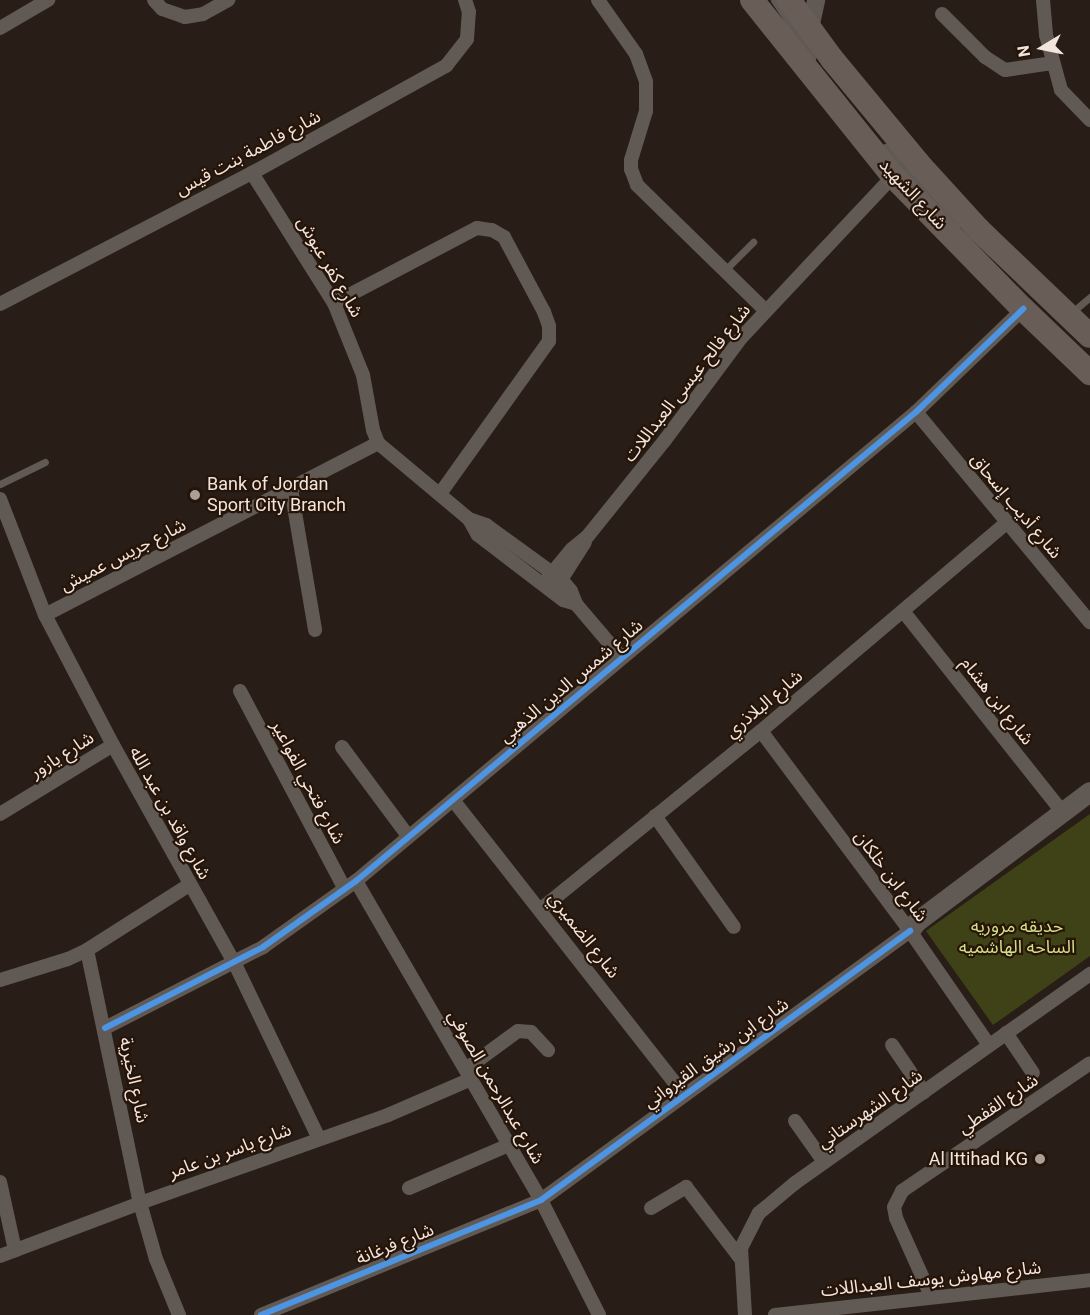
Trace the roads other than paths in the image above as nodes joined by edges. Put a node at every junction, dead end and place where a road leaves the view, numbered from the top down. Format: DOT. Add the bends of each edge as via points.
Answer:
graph roads {
  1 [pos="48,0"];
  2 [pos="154,0"];
  3 [pos="228,0"];
  4 [pos="465,0"];
  5 [pos="598,0"];
  6 [pos="752,0"];
  7 [pos="765,0"];
  8 [pos="774,0"];
  9 [pos="789,0"];
  10 [pos="816,0"];
  11 [pos="1043,0"];
  12 [pos="942,15"];
  13 [pos="0,28"];
  14 [pos="810,29"];
  15 [pos="1053,63"];
  16 [pos="819,67"];
  17 [pos="1090,120"];
  18 [pos="877,138"];
  19 [pos="252,173"];
  20 [pos="893,176"];
  21 [pos="965,231"];
  22 [pos="753,242"];
  23 [pos="725,270"];
  24 [pos="1006,279"];
  25 [pos="1090,297"];
  26 [pos="334,303"];
  27 [pos="0,304"];
  28 [pos="1023,309"];
  29 [pos="766,311"];
  30 [pos="1068,315"];
  31 [pos="1090,336"];
  32 [pos="1090,373"];
  33 [pos="916,412"];
  34 [pos="378,443"];
  35 [pos="45,462"];
  36 [pos="0,484"];
  37 [pos="291,489"];
  38 [pos="440,494"];
  39 [pos="0,499"];
  40 [pos="1006,523"];
  41 [pos="552,582"];
  42 [pos="903,611"];
  43 [pos="45,615"];
  44 [pos="1090,622"];
  45 [pos="315,630"];
  46 [pos="621,657"];
  47 [pos="240,691"];
  48 [pos="761,731"];
  49 [pos="112,745"];
  50 [pos="342,747"];
  51 [pos="1090,792"];
  52 [pos="453,800"];
  53 [pos="1090,806"];
  54 [pos="1062,813"];
  55 [pos="0,814"];
  56 [pos="655,816"];
  57 [pos="408,836"];
  58 [pos="189,885"];
  59 [pos="350,885"];
  60 [pos="541,909"];
  61 [pos="734,927"];
  62 [pos="910,931"];
  63 [pos="87,950"];
  64 [pos="234,962"];
  65 [pos="1090,974"];
  66 [pos="0,980"];
  67 [pos="105,1028"];
  68 [pos="1006,1033"];
  69 [pos="892,1045"];
  70 [pos="989,1045"];
  71 [pos="548,1050"];
  72 [pos="1090,1063"];
  73 [pos="1033,1073"];
  74 [pos="468,1074"];
  75 [pos="924,1092"];
  76 [pos="684,1095"];
  77 [pos="795,1121"];
  78 [pos="319,1139"];
  79 [pos="509,1145"];
  80 [pos="824,1162"];
  81 [pos="0,1182"];
  82 [pos="409,1188"];
  83 [pos="541,1200"];
  84 [pos="140,1203"];
  85 [pos="651,1209"];
  86 [pos="15,1250"];
  87 [pos="0,1256"];
  88 [pos="740,1258"];
  89 [pos="1090,1280"];
  90 [pos="931,1296"];
  91 [pos="179,1315"];
  92 [pos="261,1315"];
  93 [pos="599,1315"];
  94 [pos="745,1315"];
  95 [pos="775,1315"];
  1 -- 13 [label="street"];
  2 -- 3 [label="street" via="162,9 185,17 203,14"];
  4 -- 19 [label="street, شارع فاطمة بنت قيس" via="469,12 467,39 446,66"];
  5 -- 23 [label="street" via="636,54 646,82 646,111 631,160 633,178"];
  6 -- 20 [label="highway, شارع الشهيد"];
  7 -- 24 [label="lane" via="820,78 876,146"];
  8 -- 16 [label="lane"];
  9 -- 14 [label="highway, شارع الشهيد"];
  10 -- 14 [label="street"];
  11 -- 15 [label="street"];
  12 -- 15 [label="street" via="985,57 1005,70"];
  14 -- 30 [label="highway, شارع الشهيد" via="918,164 979,230"];
  15 -- 17 [label="street" via="1061,90"];
  18 -- 21 [label="lane"];
  19 -- 26 [label="street, شارع كفر عبوش"];
  19 -- 27 [label="street, شارع فاطمة بنت قيس"];
  20 -- 28 [label="highway, شارع الشهيد"];
  20 -- 29 [label="street, شارع فالح عيسى العبداللات"];
  22 -- 23 [label="lane"];
  23 -- 29 [label="street"];
  25 -- 30 [label="lane"];
  26 -- 34 [label="street, شارع كفر عبوش" via="363,375"];
  26 -- 38 [label="street" via="477,228 504,237 544,312 549,341"];
  28 -- 32 [label="highway, شارع الشهيد"];
  28 -- 33 [label="street, شارع شمس الدين الذهبي"];
  29 -- 41 [label="street, شارع فالح عيسى العبداللات"];
  30 -- 31 [label="highway, شارع الشهيد"];
  33 -- 40 [label="street, شارع أديب إسحاق"];
  33 -- 46 [label="street, شارع شمس الدين الذهبي"];
  34 -- 37 [label="street, شارع جريس عميش"];
  34 -- 38 [label="street"];
  35 -- 36 [label="lane"];
  37 -- 43 [label="street, شارع جريس عميش"];
  37 -- 45 [label="street"];
  38 -- 41 [label="street" via="469,519 478,535"];
  39 -- 43 [label="street, شارع واقد بن عبد الله"];
  40 -- 42 [label="street, شارع البلاذري"];
  40 -- 44 [label="street, شارع أديب إسحاق"];
  41 -- 46 [label="street" via="563,600 576,604"];
  42 -- 48 [label="street, شارع البلاذري"];
  42 -- 54 [label="street, شارع ابن هشام"];
  43 -- 49 [label="street, شارع واقد بن عبد الله"];
  46 -- 52 [label="street, شارع شمس الدين الذهبي"];
  47 -- 59 [label="street, شارع فتحي الفواعير" via="315,838"];
  48 -- 56 [label="street, شارع البلاذري"];
  48 -- 62 [label="street, شارع ابن خلكان"];
  49 -- 55 [label="street, شارع يازور"];
  49 -- 58 [label="street, شارع واقد بن عبد الله"];
  50 -- 57 [label="street"];
  51 -- 54 [label="main road, شارع ابن رشيق القيرواني"];
  52 -- 57 [label="street, شارع شمس الدين الذهبي"];
  52 -- 60 [label="street, شارع الضميري"];
  53 -- 62 [label="main road, شارع ابن رشيق القيرواني" via="925,927"];
  54 -- 62 [label="main road, شارع ابن رشيق القيرواني"];
  56 -- 60 [label="street, شارع البلاذري"];
  56 -- 61 [label="street"];
  57 -- 59 [label="street, شارع شمس الدين الذهبي"];
  58 -- 63 [label="street"];
  58 -- 64 [label="street, شارع واقد بن عبد الله"];
  59 -- 64 [label="street, شارع شمس الدين الذهبي" via="290,930"];
  59 -- 74 [label="street, شارع عبدالرحمن الصوفي"];
  60 -- 76 [label="street, شارع الضميري"];
  62 -- 70 [label="street, شارع ابن خلكان"];
  62 -- 76 [label="street, شارع ابن رشيق القيرواني"];
  63 -- 66 [label="street"];
  63 -- 67 [label="street, شارع الخيرية"];
  64 -- 67 [label="street, شارع شمس الدين الذهبي"];
  64 -- 78 [label="street, شارع واقد بن عبد الله"];
  65 -- 68 [label="street, شارع الشهرستاني"];
  67 -- 84 [label="street, شارع الخيرية"];
  68 -- 70 [label="street, شارع الشهرستاني"];
  68 -- 73 [label="street"];
  69 -- 75 [label="street"];
  70 -- 75 [label="street, شارع الشهرستاني"];
  71 -- 74 [label="street, شارع ياسر بن عامر" via="531,1032 518,1031"];
  72 -- 90 [label="street, شارع القفطي" via="902,1191 894,1207 896,1218"];
  74 -- 78 [label="street, شارع ياسر بن عامر" via="388,1115"];
  74 -- 79 [label="street, شارع عبدالرحمن الصوفي"];
  75 -- 80 [label="street, شارع الشهرستاني"];
  76 -- 83 [label="street, شارع ابن رشيق القيرواني"];
  77 -- 80 [label="street"];
  78 -- 84 [label="street, شارع ياسر بن عامر"];
  79 -- 82 [label="street"];
  79 -- 83 [label="street, شارع عبدالرحمن الصوفي"];
  80 -- 88 [label="street, شارع الشهرستاني" via="759,1213 749,1228"];
  81 -- 86 [label="street"];
  83 -- 92 [label="street, شارع فرغانة"];
  83 -- 93 [label="street, شارع عبدالرحمن الصوفي"];
  84 -- 86 [label="street, شارع ياسر بن عامر"];
  84 -- 91 [label="street, شارع الخيرية" via="152,1248"];
  85 -- 88 [label="street" via="686,1186"];
  86 -- 87 [label="street, شارع ياسر بن عامر"];
  88 -- 94 [label="street, شارع الشهرستاني"];
  89 -- 90 [label="street, شارع مهاوش يوسف العبداللات"];
  90 -- 95 [label="street, شارع مهاوش يوسف العبداللات"];
}
